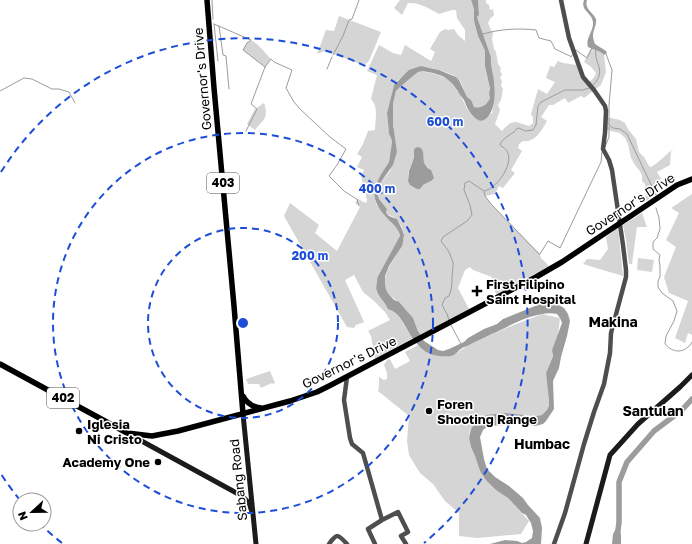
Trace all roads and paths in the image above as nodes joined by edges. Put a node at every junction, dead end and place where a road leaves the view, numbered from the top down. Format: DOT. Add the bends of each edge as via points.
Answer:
graph roads {
  1 [pos="206,0"];
  2 [pos="561,0"];
  3 [pos="692,178"];
  4 [pos="620,223"];
  5 [pos="0,364"];
  6 [pos="692,375"];
  7 [pos="347,377"];
  8 [pos="242,393"];
  9 [pos="266,407"];
  10 [pos="243,414"];
  11 [pos="127,433"];
  12 [pos="252,512"];
  13 [pos="382,520"];
  14 [pos="256,544"];
  15 [pos="329,544"];
  16 [pos="347,544"];
  17 [pos="375,544"];
  18 [pos="406,544"];
  19 [pos="554,544"];
  20 [pos="586,544"];
  1 -- 8 [label="main road, Governor's Drive / 403"];
  2 -- 4 [label="street" via="569,38 583,77 605,106 603,149 612,170"];
  3 -- 4 [label="main road, Governor's Drive" via="677,185"];
  4 -- 7 [label="main road, Governor's Drive" via="556,266"];
  4 -- 19 [label="street" via="626,277 612,332 604,384"];
  5 -- 11 [label="main road, 402"];
  6 -- 20 [label="main road" via="638,424 610,455"];
  7 -- 9 [label="main road, Governor's Drive" via="314,393"];
  7 -- 13 [label="street" via="344,400 350,438 352,444 363,453"];
  8 -- 9 [label="main road" via="246,401 252,405"];
  8 -- 10 [label="main road, Governor's Drive / 403"];
  9 -- 10 [label="main road, Governor's Drive"];
  10 -- 11 [label="main road" via="159,435"];
  10 -- 12 [label="main road, Sabang Road / 403"];
  11 -- 12 [label="main road, 402" via="242,496 249,503"];
  12 -- 14 [label="main road, Sabang Road / 402"];
  13 -- 17 [label="street" via="368,529"];
  13 -- 18 [label="street" via="398,512 408,532 401,536"];
  15 -- 16 [label="street" via="338,535"];
}
